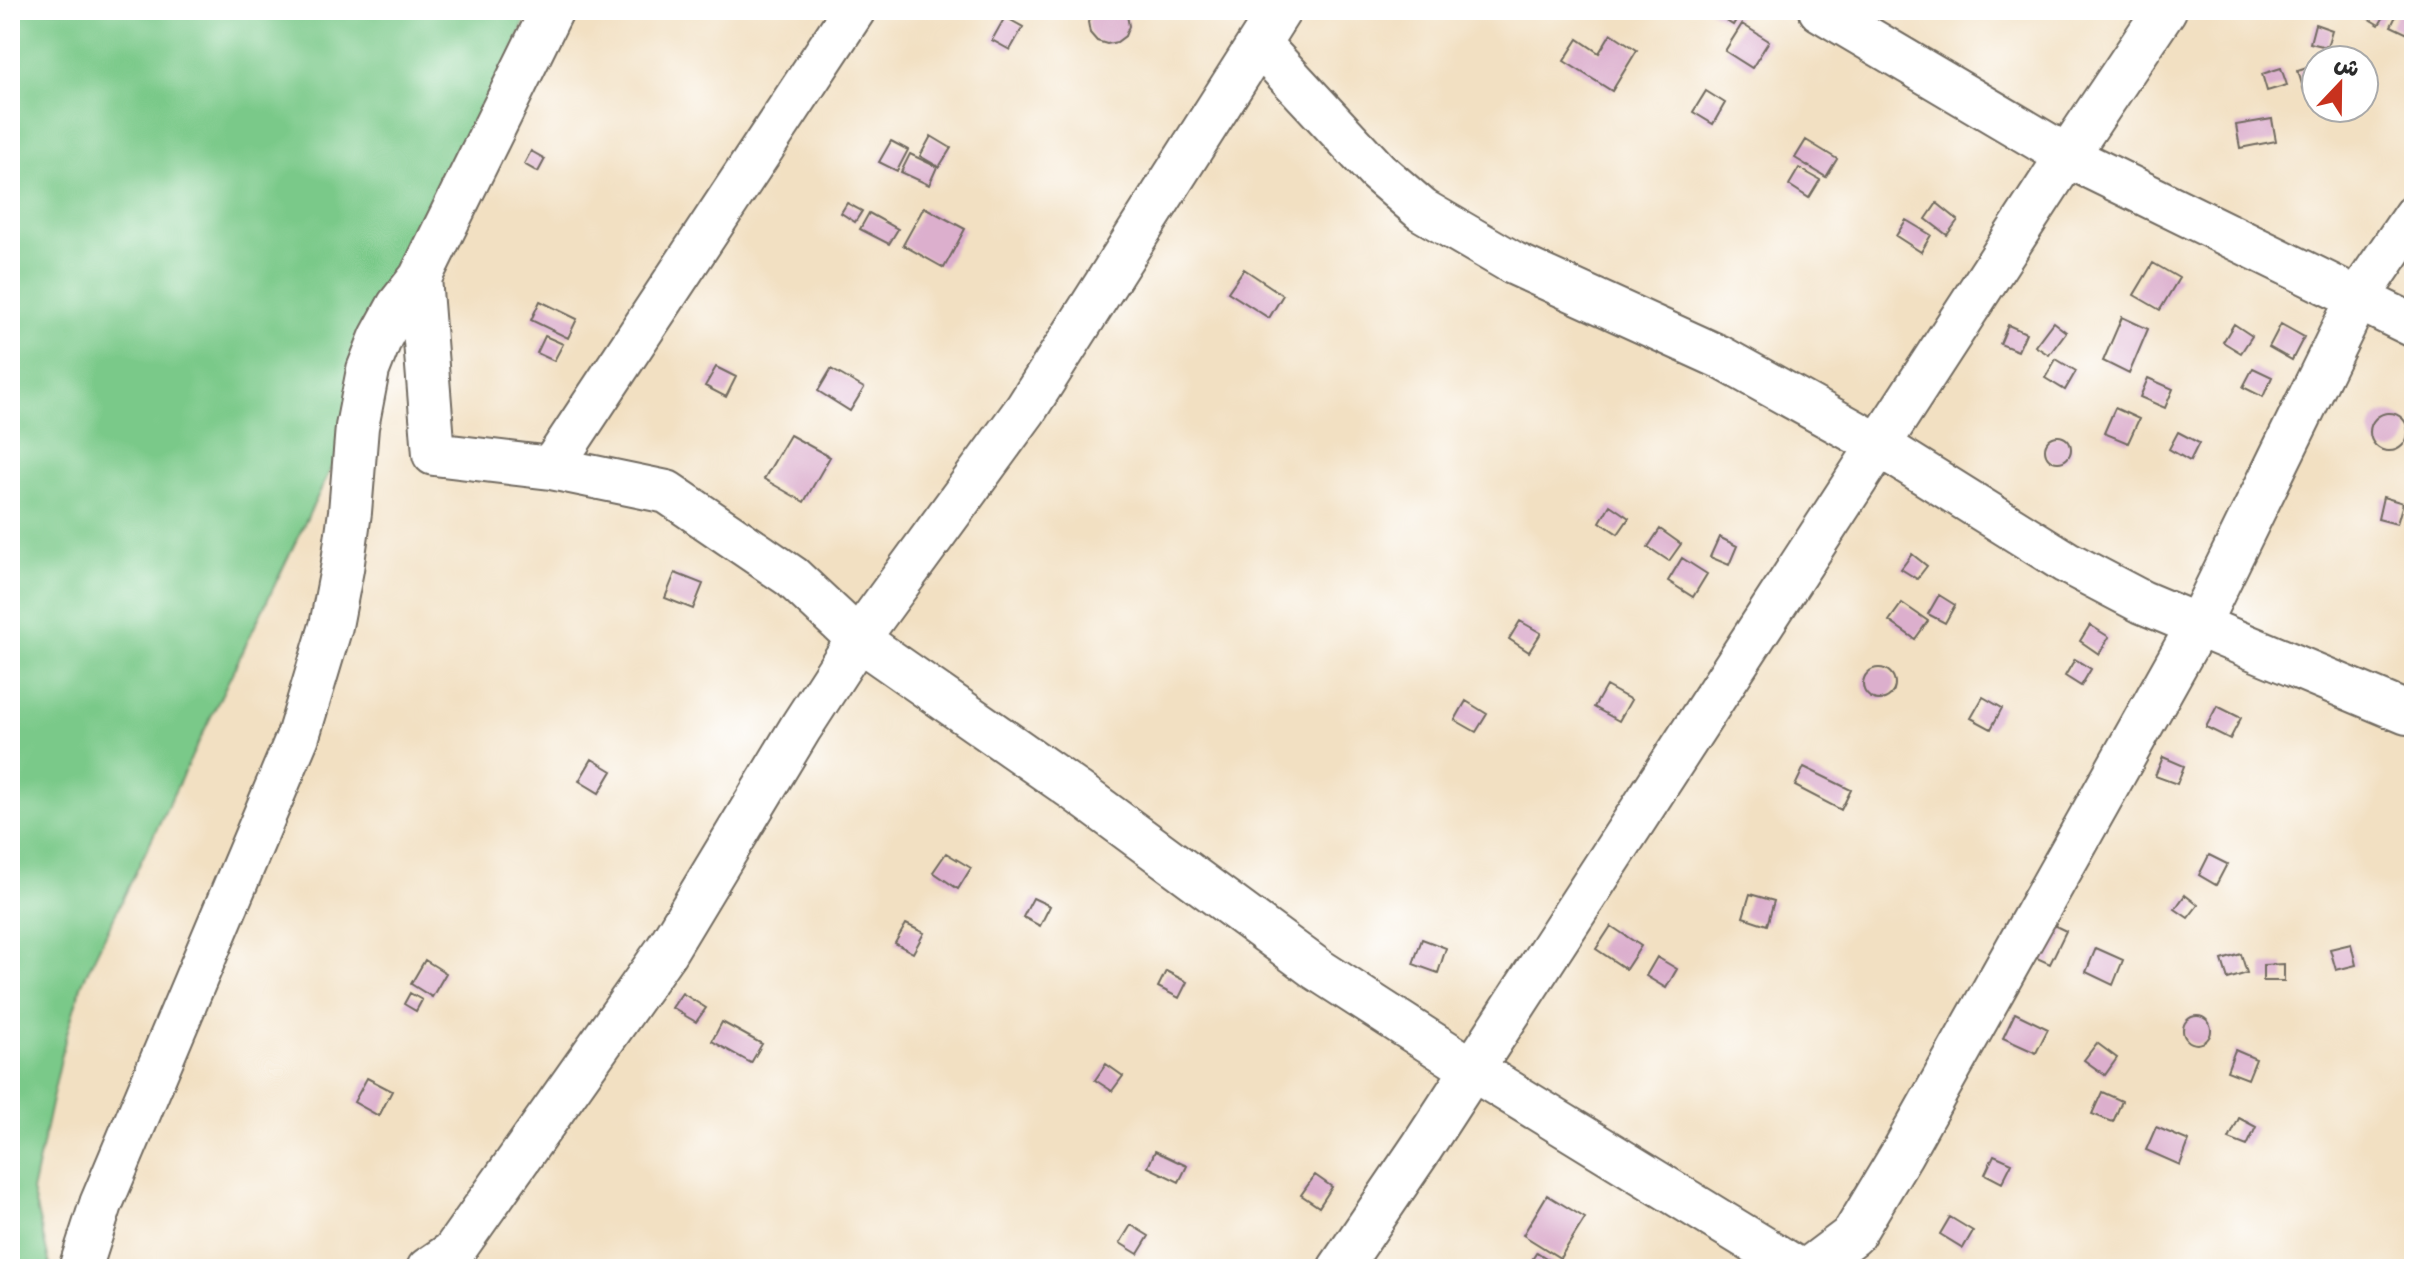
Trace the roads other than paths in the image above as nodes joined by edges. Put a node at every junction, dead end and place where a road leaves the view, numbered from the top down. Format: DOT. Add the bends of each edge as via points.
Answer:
graph roads {
  1 [pos="552,10"];
  2 [pos="854,10"];
  3 [pos="1820,10"];
  4 [pos="2165,10"];
  5 [pos="1270,27"];
  6 [pos="2067,156"];
  7 [pos="2414,216"];
  8 [pos="420,278"];
  9 [pos="2358,298"];
  10 [pos="2414,326"];
  11 [pos="1879,445"];
  12 [pos="551,468"];
  13 [pos="2198,625"];
  14 [pos="858,639"];
  15 [pos="2407,713"];
  16 [pos="1472,1069"];
  17 [pos="80,1269"];
  18 [pos="428,1269"];
  19 [pos="1339,1269"];
  20 [pos="1798,1269"];
  21 [pos="1808,1269"];
  1 -- 8 [label="street"];
  2 -- 12 [label="street"];
  3 -- 6 [label="street"];
  4 -- 6 [label="street"];
  5 -- 11 [label="street" via="1377,171 1422,210 1513,263 1720,357"];
  5 -- 14 [label="street" via="1026,409"];
  6 -- 9 [label="street"];
  6 -- 11 [label="street"];
  7 -- 9 [label="street"];
  8 -- 12 [label="street" via="434,454"];
  8 -- 17 [label="street" via="398,306 368,370 342,569 298,736 101,1204"];
  9 -- 10 [label="street"];
  9 -- 13 [label="street"];
  11 -- 13 [label="street" via="2066,562"];
  11 -- 16 [label="street"];
  12 -- 14 [label="street" via="667,492 792,577"];
  13 -- 15 [label="street"];
  13 -- 21 [label="street" via="1873,1203 1853,1235"];
  14 -- 16 [label="street" via="1317,969"];
  14 -- 18 [label="street" via="666,951 453,1252"];
  16 -- 19 [label="street"];
  16 -- 20 [label="street"];
}
